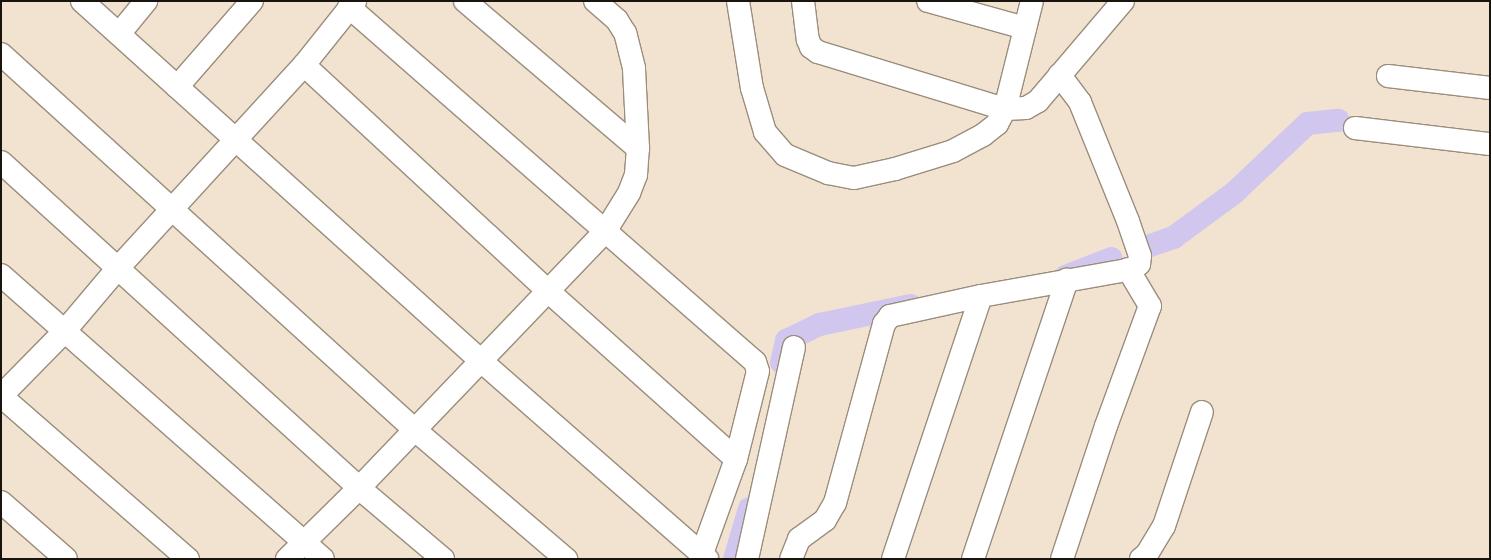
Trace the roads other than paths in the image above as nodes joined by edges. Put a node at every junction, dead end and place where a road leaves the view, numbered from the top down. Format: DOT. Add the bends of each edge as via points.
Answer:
graph roads {
  1 [pos="82,1"];
  2 [pos="146,1"];
  3 [pos="252,1"];
  4 [pos="465,1"];
  5 [pos="595,1"];
  6 [pos="738,1"];
  7 [pos="803,1"];
  8 [pos="928,1"];
  9 [pos="1032,1"];
  10 [pos="1123,1"];
  11 [pos="352,4"];
  12 [pos="620,10"];
  13 [pos="1025,28"];
  14 [pos="119,34"];
  15 [pos="1,54"];
  16 [pos="304,65"];
  17 [pos="1060,75"];
  18 [pos="1388,76"];
  19 [pos="176,86"];
  20 [pos="1490,88"];
  21 [pos="1005,109"];
  22 [pos="1355,128"];
  23 [pos="235,140"];
  24 [pos="1490,144"];
  25 [pos="638,148"];
  26 [pos="1,162"];
  27 [pos="172,211"];
  28 [pos="606,230"];
  29 [pos="118,268"];
  30 [pos="1128,269"];
  31 [pos="1,275"];
  32 [pos="1067,279"];
  33 [pos="548,291"];
  34 [pos="981,296"];
  35 [pos="63,332"];
  36 [pos="794,347"];
  37 [pos="480,360"];
  38 [pos="1,396"];
  39 [pos="1202,412"];
  40 [pos="415,430"];
  41 [pos="736,459"];
  42 [pos="360,488"];
  43 [pos="1,502"];
  44 [pos="305,543"];
  45 [pos="703,558"];
  46 [pos="66,559"];
  47 [pos="188,559"];
  48 [pos="287,559"];
  49 [pos="323,559"];
  50 [pos="443,559"];
  51 [pos="566,559"];
  52 [pos="747,559"];
  53 [pos="790,559"];
  54 [pos="893,559"];
  55 [pos="973,559"];
  56 [pos="1062,559"];
  57 [pos="1141,559"];
  1 -- 14 [label="street"];
  2 -- 14 [label="street"];
  3 -- 19 [label="street"];
  4 -- 25 [label="street"];
  5 -- 12 [label="street"];
  6 -- 21 [label="street" via="759,119 765,132 784,155 804,165 842,177 854,178 894,169 952,151 983,135 997,124"];
  7 -- 21 [label="street" via="808,40 811,47 818,52"];
  8 -- 13 [label="street"];
  9 -- 13 [label="street"];
  10 -- 17 [label="street"];
  11 -- 16 [label="street"];
  11 -- 28 [label="street"];
  12 -- 25 [label="street" via="634,68"];
  13 -- 21 [label="street"];
  14 -- 19 [label="street"];
  15 -- 27 [label="street"];
  16 -- 23 [label="street"];
  16 -- 33 [label="street"];
  17 -- 21 [label="street" via="1026,108"];
  17 -- 30 [label="street" via="1080,102 1140,256 1137,267"];
  18 -- 20 [label="street"];
  19 -- 23 [label="street"];
  22 -- 24 [label="street"];
  23 -- 27 [label="street"];
  23 -- 37 [label="street"];
  25 -- 28 [label="street" via="633,184"];
  26 -- 29 [label="street"];
  27 -- 29 [label="street"];
  27 -- 40 [label="street"];
  28 -- 33 [label="street"];
  28 -- 41 [label="street" via="755,362 758,371"];
  29 -- 35 [label="street"];
  29 -- 42 [label="street"];
  30 -- 32 [label="street"];
  30 -- 56 [label="street" via="1150,306 1106,426"];
  31 -- 35 [label="street"];
  32 -- 34 [label="street"];
  32 -- 55 [label="street"];
  33 -- 37 [label="street"];
  33 -- 41 [label="street"];
  34 -- 53 [label="street" via="896,314 886,320 835,504 824,520 799,539"];
  34 -- 54 [label="street"];
  35 -- 38 [label="street"];
  35 -- 44 [label="street"];
  36 -- 52 [label="street"];
  37 -- 40 [label="street"];
  37 -- 45 [label="street"];
  38 -- 47 [label="street"];
  39 -- 57 [label="street" via="1164,526 1147,554"];
  40 -- 42 [label="street"];
  40 -- 51 [label="street"];
  41 -- 45 [label="street"];
  42 -- 44 [label="street"];
  42 -- 50 [label="street"];
  43 -- 46 [label="street"];
  44 -- 48 [label="street"];
  44 -- 49 [label="street"];
}
